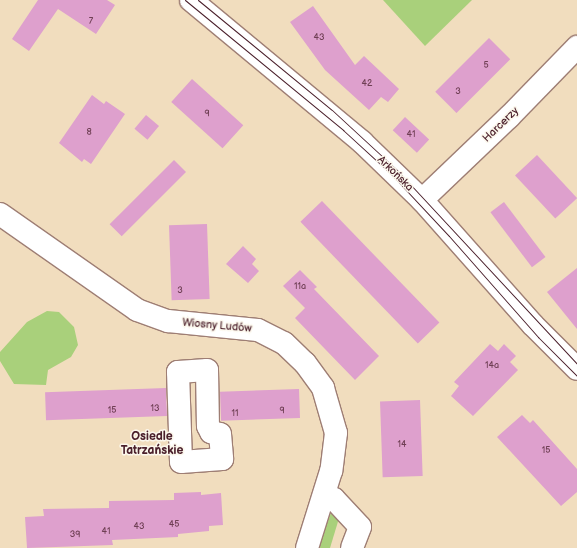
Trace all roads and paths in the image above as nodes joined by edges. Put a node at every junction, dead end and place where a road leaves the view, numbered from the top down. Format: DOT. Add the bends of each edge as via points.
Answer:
graph roads {
  1 [pos="191,0"];
  2 [pos="577,47"];
  3 [pos="422,200"];
  4 [pos="0,214"];
  5 [pos="577,369"];
  6 [pos="325,496"];
  7 [pos="307,548"];
  8 [pos="352,548"];
  1 -- 3 [label="street, Arkońska" via="328,112"];
  2 -- 3 [label="street, Harcerzy" via="510,117"];
  3 -- 5 [label="street, Arkońska" via="529,321"];
  4 -- 6 [label="street, Wiosny Ludów" via="137,310 168,321 258,330 284,343 315,375 323,388 334,421 336,446"];
  6 -- 7 [label="street, Wiosny Ludów"];
  6 -- 8 [label="street" via="334,499 360,527"];
}
